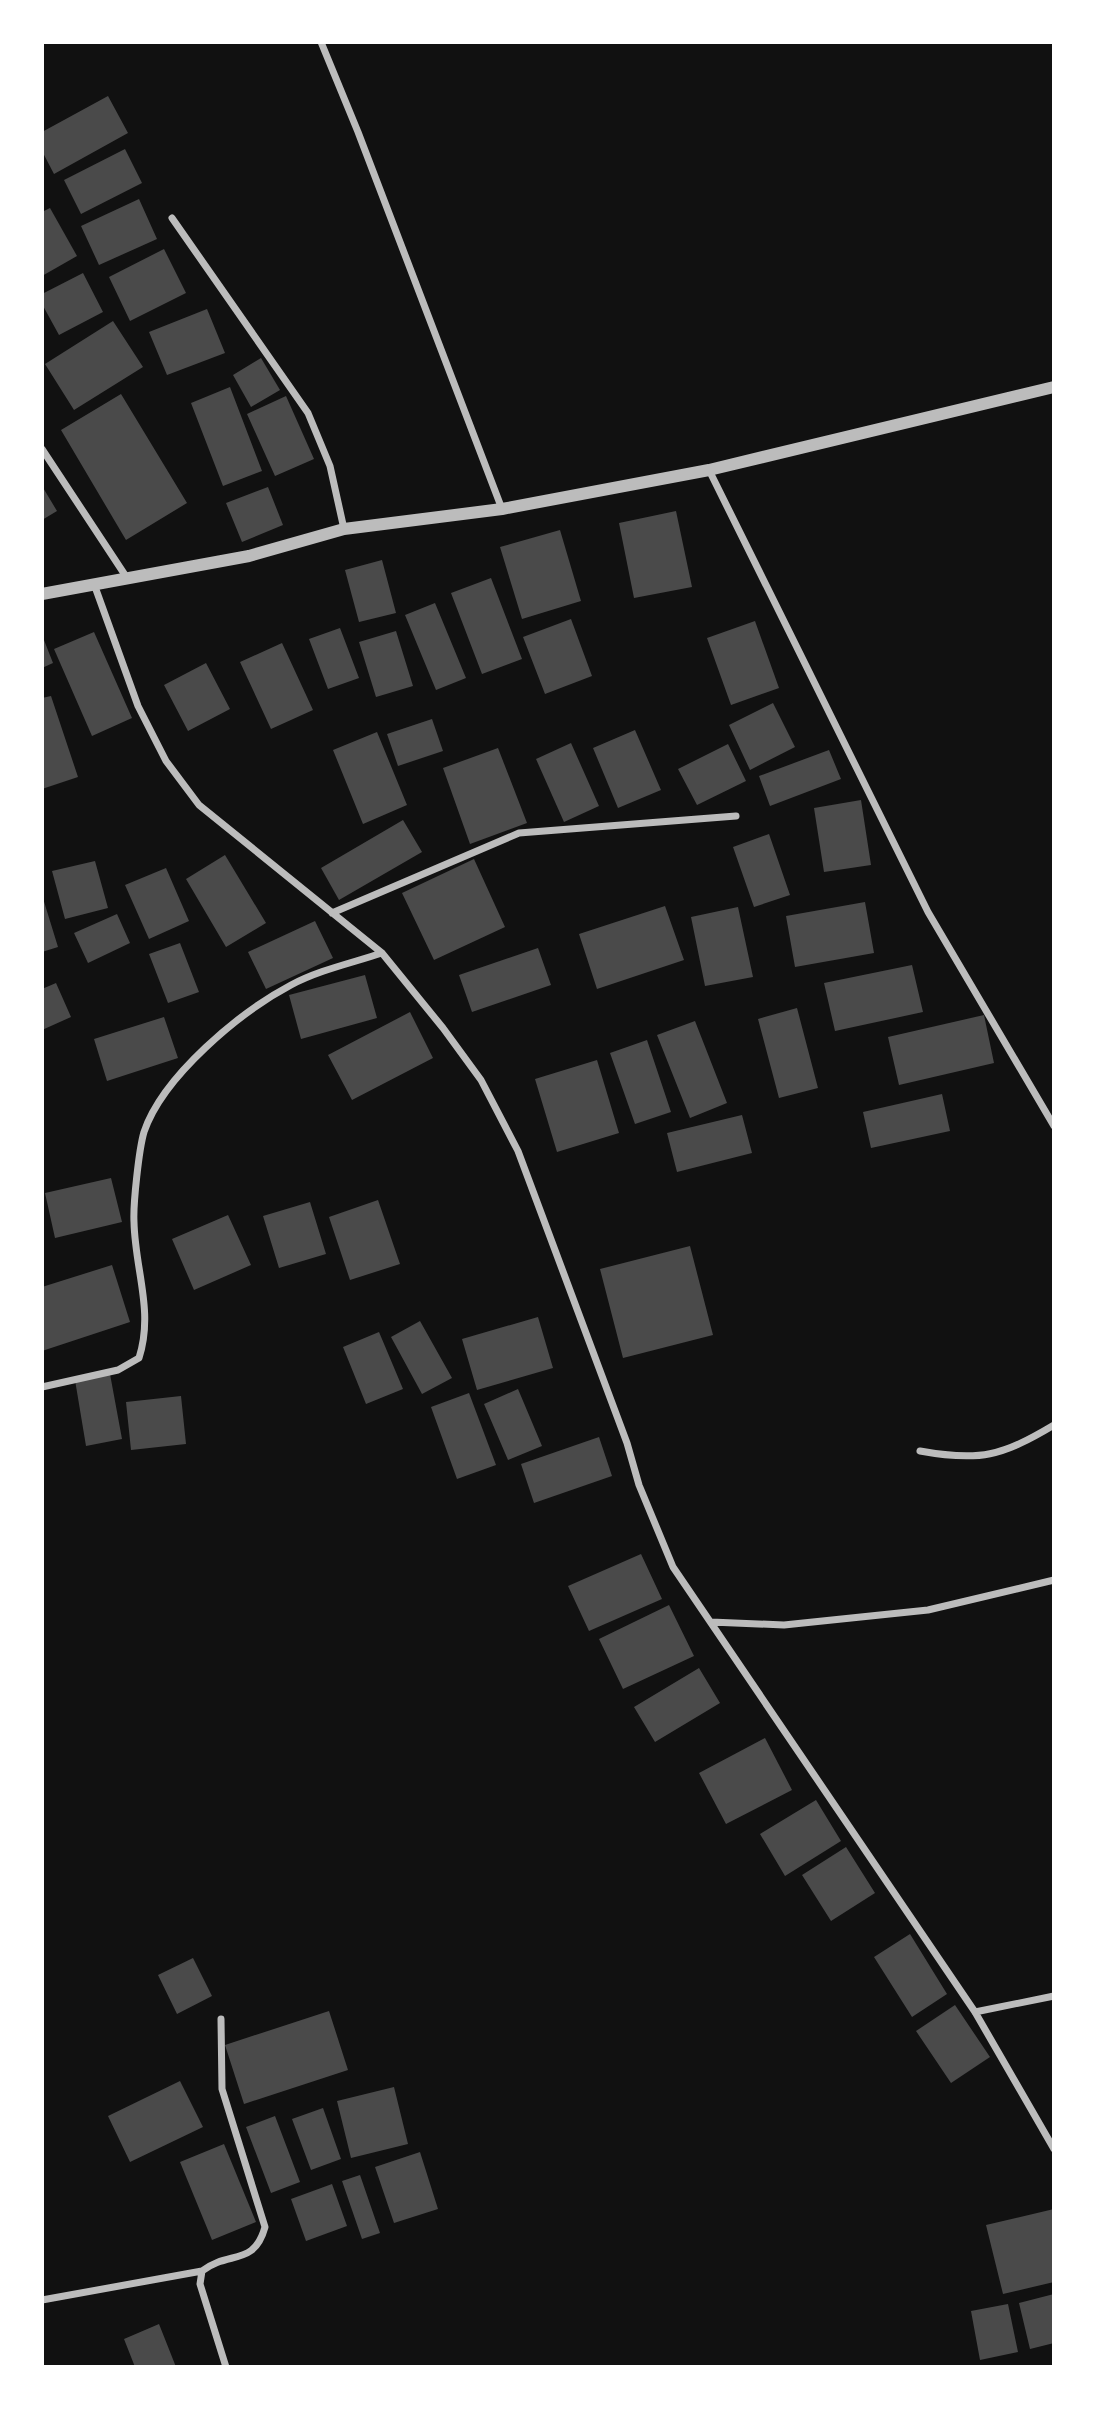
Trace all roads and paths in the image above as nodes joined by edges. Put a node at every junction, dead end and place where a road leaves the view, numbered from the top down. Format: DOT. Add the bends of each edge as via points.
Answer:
graph roads {
  1 [pos="321,42"];
  2 [pos="172,218"];
  3 [pos="1054,387"];
  4 [pos="42,449"];
  5 [pos="709,470"];
  6 [pos="502,509"];
  7 [pos="344,529"];
  8 [pos="128,579"];
  9 [pos="93,583"];
  10 [pos="42,594"];
  11 [pos="736,816"];
  12 [pos="332,912"];
  13 [pos="382,953"];
  14 [pos="1054,1126"];
  15 [pos="42,1387"];
  16 [pos="1054,1425"];
  17 [pos="920,1451"];
  18 [pos="1054,1580"];
  19 [pos="711,1622"];
  20 [pos="1054,1996"];
  21 [pos="975,2012"];
  22 [pos="221,2019"];
  23 [pos="1054,2149"];
  24 [pos="202,2271"];
  25 [pos="42,2300"];
  26 [pos="226,2367"];
  1 -- 6 [label="street"];
  2 -- 7 [label="street" via="308,413 330,466"];
  3 -- 5 [label="street"];
  4 -- 8 [label="street"];
  5 -- 6 [label="street"];
  5 -- 14 [label="street" via="928,912"];
  6 -- 7 [label="street"];
  7 -- 8 [label="street" via="249,556"];
  8 -- 9 [label="street"];
  9 -- 10 [label="street"];
  9 -- 12 [label="street" via="138,706 166,761 199,805"];
  11 -- 12 [label="street" via="519,833"];
  12 -- 13 [label="street"];
  13 -- 15 [label="street" via="293,984 237,1018 176,1077 144,1132 134,1221 147,1312 139,1358 118,1370"];
  13 -- 19 [label="street" via="481,1080 518,1151 653,1523 674,1567"];
  16 -- 17 [label="street" via="991,1455 962,1458"];
  18 -- 19 [label="street" via="914,1612 783,1625"];
  19 -- 21 [label="street"];
  20 -- 21 [label="street"];
  21 -- 23 [label="street"];
  22 -- 24 [label="street" via="222,2089 265,2227 261,2244 251,2253 213,2263"];
  24 -- 25 [label="street"];
  24 -- 26 [label="street" via="200,2284"];
}
